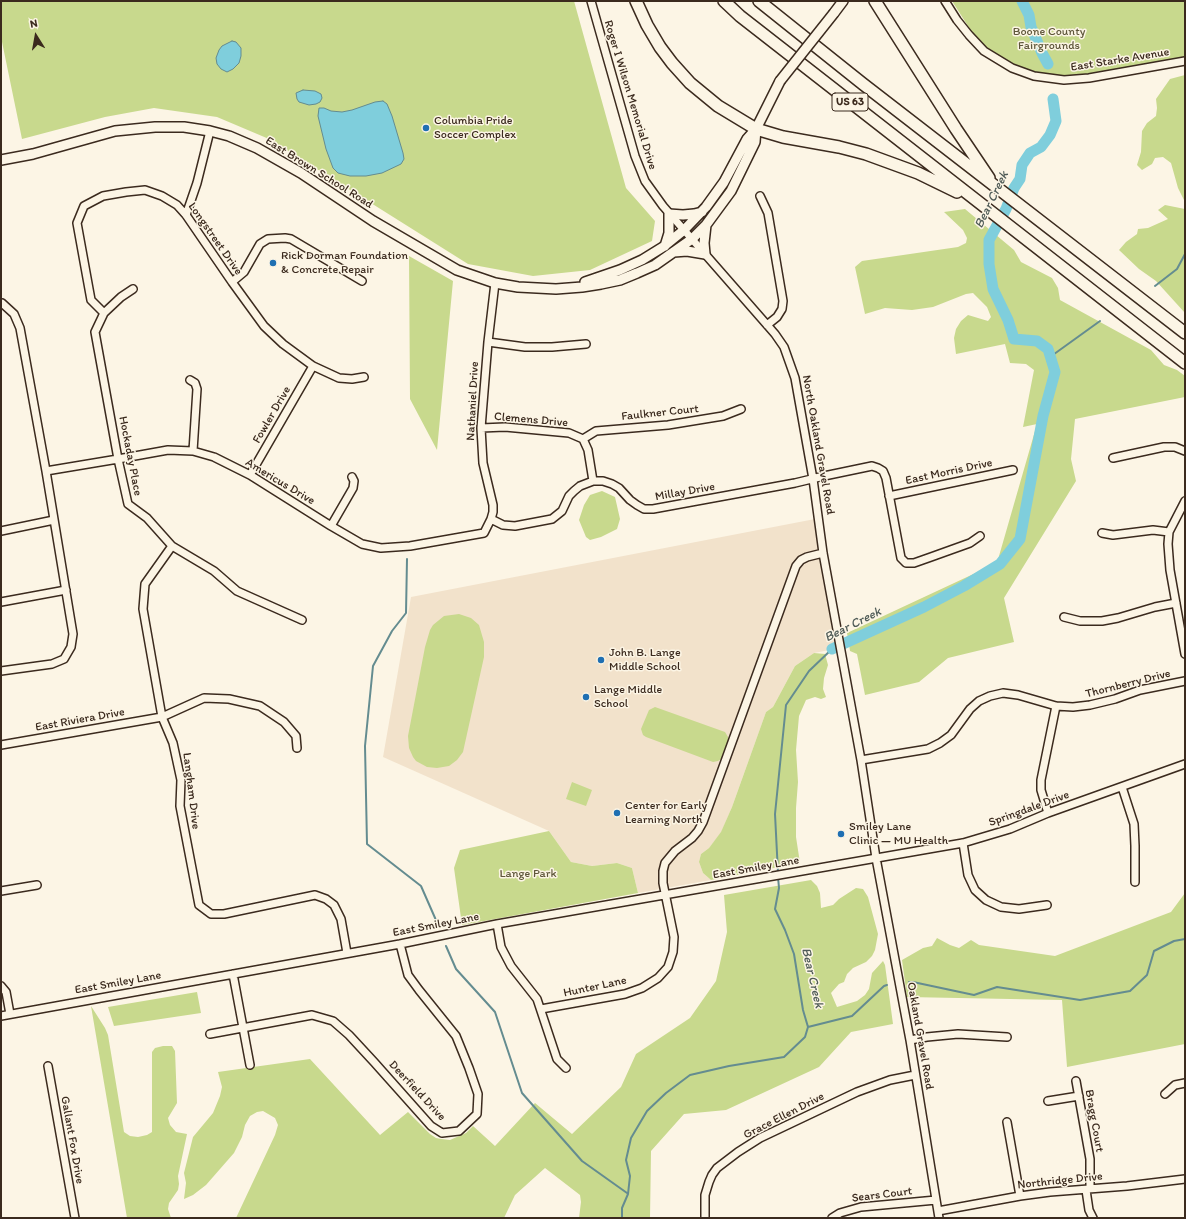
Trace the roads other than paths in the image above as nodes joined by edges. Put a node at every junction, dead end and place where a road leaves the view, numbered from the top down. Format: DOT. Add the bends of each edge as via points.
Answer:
graph roads {
  1 [pos="591,1"];
  2 [pos="636,1"];
  3 [pos="724,1"];
  4 [pos="758,1"];
  5 [pos="843,1"];
  6 [pos="875,1"];
  7 [pos="945,1"];
  8 [pos="1185,61"];
  9 [pos="756,129"];
  10 [pos="210,131"];
  11 [pos="1,160"];
  12 [pos="994,185"];
  13 [pos="760,196"];
  14 [pos="977,202"];
  15 [pos="702,212"];
  16 [pos="186,214"];
  17 [pos="669,214"];
  18 [pos="706,225"];
  19 [pos="684,230"];
  20 [pos="692,238"];
  21 [pos="665,246"];
  22 [pos="673,252"];
  23 [pos="705,254"];
  24 [pos="362,281"];
  25 [pos="232,282"];
  26 [pos="495,283"];
  27 [pos="566,288"];
  28 [pos="132,289"];
  29 [pos="1,304"];
  30 [pos="104,313"];
  31 [pos="767,325"];
  32 [pos="1185,333"];
  33 [pos="488,342"];
  34 [pos="586,344"];
  35 [pos="1185,362"];
  36 [pos="313,366"];
  37 [pos="364,377"];
  38 [pos="190,380"];
  39 [pos="741,409"];
  40 [pos="480,428"];
  41 [pos="582,439"];
  42 [pos="193,451"];
  43 [pos="1185,451"];
  44 [pos="1113,458"];
  45 [pos="118,459"];
  46 [pos="1013,470"];
  47 [pos="46,471"];
  48 [pos="250,475"];
  49 [pos="352,477"];
  50 [pos="813,479"];
  51 [pos="593,481"];
  52 [pos="890,496"];
  53 [pos="1185,501"];
  54 [pos="491,519"];
  55 [pos="54,520"];
  56 [pos="331,526"];
  57 [pos="1,531"];
  58 [pos="1169,532"];
  59 [pos="1102,533"];
  60 [pos="980,536"];
  61 [pos="172,546"];
  62 [pos="823,553"];
  63 [pos="66,590"];
  64 [pos="1,602"];
  65 [pos="1176,603"];
  66 [pos="1064,617"];
  67 [pos="302,620"];
  68 [pos="1185,654"];
  69 [pos="1,672"];
  70 [pos="1185,681"];
  71 [pos="1056,706"];
  72 [pos="162,716"];
  73 [pos="1,745"];
  74 [pos="297,748"];
  75 [pos="861,760"];
  76 [pos="1185,764"];
  77 [pos="1122,787"];
  78 [pos="1048,813"];
  79 [pos="962,843"];
  80 [pos="876,858"];
  81 [pos="1135,882"];
  82 [pos="37,885"];
  83 [pos="1,891"];
  84 [pos="666,896"];
  85 [pos="1047,905"];
  86 [pos="497,924"];
  87 [pos="400,944"];
  88 [pos="347,953"];
  89 [pos="233,974"];
  90 [pos="1,986"];
  91 [pos="541,1009"];
  92 [pos="10,1014"];
  93 [pos="1,1016"];
  94 [pos="244,1027"];
  95 [pos="210,1034"];
  96 [pos="1007,1037"];
  97 [pos="910,1040"];
  98 [pos="250,1065"];
  99 [pos="48,1066"];
  100 [pos="566,1068"];
  101 [pos="915,1075"];
  102 [pos="1076,1081"];
  103 [pos="1185,1083"];
  104 [pos="1165,1094"];
  105 [pos="1079,1096"];
  106 [pos="1048,1101"];
  107 [pos="1007,1122"];
  108 [pos="1185,1179"];
  109 [pos="1088,1189"];
  110 [pos="1020,1196"];
  111 [pos="936,1200"];
  112 [pos="938,1214"];
  113 [pos="75,1218"];
  114 [pos="705,1218"];
  115 [pos="832,1218"];
  116 [pos="1093,1218"];
  1 -- 17 [label="street, Roger I Wilson Memorial Drive" via="638,166 652,192"];
  2 -- 9 [label="highway" via="660,47 690,83 718,106"];
  3 -- 14 [label="highway, US 63"];
  4 -- 12 [label="highway, US 63"];
  5 -- 9 [label="main road, bridge" via="780,81"];
  6 -- 12 [label="highway"];
  7 -- 8 [label="street, East Starke Avenue" via="957,20 984,51 1012,68 1034,76 1064,80 1089,78"];
  9 -- 14 [label="highway" via="866,154 918,173"];
  9 -- 15 [label="main road" via="748,138 724,182"];
  9 -- 18 [label="main road, East Brown School Road" via="755,142 737,180"];
  10 -- 11 [label="main road, East Brown School Road" via="184,127 155,127 115,131 33,154"];
  10 -- 16 [label="street"];
  10 -- 26 [label="main road, East Brown School Road" via="257,148 302,173 435,259 457,270"];
  12 -- 32 [label="highway, US 63"];
  13 -- 31 [label="street" via="768,214 783,301 777,317"];
  14 -- 35 [label="highway, US 63"];
  15 -- 17 [label="main road" via="683,216"];
  15 -- 19 [label="main road"];
  16 -- 25 [label="street, Longstreet Drive"];
  16 -- 30 [label="street, Longstreet Drive" via="162,196 145,190 103,196 84,206 77,223 91,300"];
  17 -- 19 [label="street, Roger I Wilson Memorial Drive"];
  17 -- 21 [label="main road" via="669,233"];
  18 -- 20 [label="main road, East Brown School Road"];
  18 -- 23 [label="main road"];
  19 -- 20 [label="street, North Oakland Gravel Road"];
  19 -- 21 [label="main road, East Brown School Road"];
  20 -- 22 [label="main road, East Brown School Road"];
  20 -- 23 [label="street, North Oakland Gravel Road"];
  21 -- 27 [label="main road, East Brown School Road" via="620,270"];
  22 -- 23 [label="main road"];
  22 -- 27 [label="main road, East Brown School Road" via="655,265 620,280"];
  23 -- 31 [label="street, North Oakland Gravel Road"];
  24 -- 25 [label="street" via="291,239 284,238 260,244 244,272"];
  25 -- 36 [label="street, Longstreet Drive" via="264,326"];
  26 -- 27 [label="main road, East Brown School Road" via="542,289"];
  26 -- 33 [label="street, Nathaniel Drive"];
  28 -- 30 [label="street, Hockaday Place"];
  29 -- 47 [label="street" via="14,314 20,328"];
  30 -- 45 [label="street, Hockaday Place" via="95,332"];
  31 -- 50 [label="street, North Oakland Gravel Road" via="784,347 795,378"];
  33 -- 34 [label="street" via="525,347"];
  33 -- 40 [label="street, Nathaniel Drive"];
  36 -- 37 [label="street, Longstreet Drive" via="339,378"];
  36 -- 48 [label="street, Fowler Drive"];
  38 -- 42 [label="street" via="195,383 197,389"];
  39 -- 41 [label="street, Faulkner Court" via="723,416 668,425 596,431"];
  40 -- 41 [label="street, Clemens Drive" via="505,426 569,434"];
  40 -- 54 [label="street, Nathaniel Drive" via="483,463 493,505"];
  41 -- 51 [label="street, Clemens Drive" via="588,450"];
  42 -- 45 [label="street, Americus Drive" via="168,450"];
  42 -- 48 [label="street, Americus Drive" via="214,457"];
  43 -- 44 [label="street" via="1175,447 1164,447"];
  45 -- 47 [label="street, Americus Drive"];
  45 -- 61 [label="street, Hockaday Place" via="128,504 147,518"];
  46 -- 52 [label="street, East Morris Drive"];
  47 -- 55 [label="street"];
  48 -- 56 [label="street, Americus Drive"];
  49 -- 56 [label="street" via="353,488"];
  50 -- 51 [label="street, Millay Drive" via="653,509 644,509 637,505 612,484"];
  50 -- 52 [label="street, Millay Drive" via="872,466 883,471"];
  50 -- 62 [label="street, North Oakland Gravel Road"];
  51 -- 54 [label="street" via="574,491 562,511 552,519 515,526 503,525"];
  52 -- 60 [label="street, Millay Drive" via="901,558 906,563 914,563 970,543"];
  53 -- 58 [label="street"];
  54 -- 56 [label="street, Americus Drive" via="484,533 410,546 381,548 362,544"];
  55 -- 57 [label="street"];
  55 -- 63 [label="street"];
  58 -- 59 [label="street" via="1153,530 1112,535"];
  58 -- 65 [label="street" via="1170,570"];
  61 -- 67 [label="street, Hockaday Place" via="214,571 237,591"];
  61 -- 72 [label="street, Langham Drive" via="145,584 143,609"];
  62 -- 75 [label="street, North Oakland Gravel Road"];
  62 -- 84 [label="street, Hunter Lane" via="807,557 796,566 703,822 692,838 665,863 663,883"];
  63 -- 64 [label="street"];
  63 -- 69 [label="street" via="73,634 71,647 64,659 52,664"];
  65 -- 66 [label="street" via="1102,621 1080,621"];
  65 -- 68 [label="street"];
  70 -- 71 [label="street, Thornberry Drive" via="1140,690 1090,706"];
  71 -- 75 [label="street, Thornberry Drive" via="1018,695 1003,693 990,696 978,701 951,735 940,743 928,748"];
  71 -- 78 [label="street" via="1041,780 1041,790"];
  72 -- 73 [label="street, East Riviera Drive"];
  72 -- 74 [label="street, East Riviera Drive" via="204,698 229,698 260,706 284,722 296,736"];
  72 -- 88 [label="street, Langham Drive" via="173,743 178,765 180,806 199,905 211,914 224,914 315,895 334,905 341,920"];
  75 -- 80 [label="street, North Oakland Gravel Road"];
  76 -- 77 [label="street, Springdale Drive"];
  77 -- 78 [label="street, Springdale Drive"];
  77 -- 81 [label="street" via="1134,824"];
  78 -- 79 [label="street, Springdale Drive" via="1010,829"];
  79 -- 80 [label="street, Springdale Drive"];
  79 -- 85 [label="street" via="968,875 975,890 986,900 1001,907 1019,909"];
  80 -- 84 [label="street, East Smiley Lane"];
  80 -- 97 [label="street, Oakland Gravel Road"];
  82 -- 83 [label="street"];
  84 -- 86 [label="street, East Smiley Lane"];
  84 -- 91 [label="street, Hunter Lane" via="674,937 673,952 668,967 658,978 642,988 625,994"];
  86 -- 87 [label="street, East Smiley Lane"];
  86 -- 91 [label="street" via="501,947 511,966 534,994"];
  87 -- 88 [label="street, East Smiley Lane"];
  87 -- 94 [label="street, Deerfield Drive" via="408,975 456,1036 470,1068 478,1094 477,1114 459,1131 442,1134 431,1126 349,1035 333,1022 312,1015"];
  88 -- 89 [label="street, East Smiley Lane"];
  89 -- 92 [label="street, East Smiley Lane"];
  89 -- 94 [label="street"];
  90 -- 92 [label="street" via="6,992"];
  91 -- 100 [label="street" via="557,1059"];
  92 -- 93 [label="street, East Smiley Lane"];
  94 -- 95 [label="street, Deerfield Drive"];
  94 -- 98 [label="street"];
  96 -- 97 [label="street" via="958,1034"];
  97 -- 101 [label="street, Oakland Gravel Road"];
  99 -- 113 [label="street, Gallant Fox Drive"];
  101 -- 111 [label="street, Oakland Gravel Road"];
  101 -- 114 [label="street, Grace Ellen Drive" via="890,1080 858,1092 760,1138 738,1152 712,1175 705,1196"];
  102 -- 105 [label="street, Bragg Court"];
  103 -- 104 [label="street" via="1175,1085"];
  105 -- 106 [label="street"];
  105 -- 109 [label="street, Bragg Court" via="1090,1159"];
  107 -- 110 [label="street"];
  108 -- 109 [label="street, Northridge Drive"];
  109 -- 110 [label="street, Northridge Drive"];
  109 -- 116 [label="street, Bragg Court" via="1089,1210"];
  110 -- 112 [label="street, Northridge Drive"];
  111 -- 112 [label="street, Oakland Gravel Road"];
  111 -- 115 [label="street, Sears Court" via="861,1207"];
}
